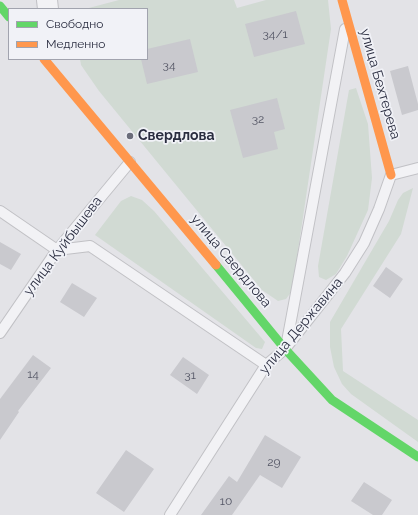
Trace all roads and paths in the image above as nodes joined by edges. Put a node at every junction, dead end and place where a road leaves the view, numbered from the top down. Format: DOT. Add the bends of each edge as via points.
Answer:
graph roads {
  1 [pos="342,0"];
  2 [pos="0,6"];
  3 [pos="8,16"];
  4 [pos="347,19"];
  5 [pos="51,64"];
  6 [pos="130,162"];
  7 [pos="418,168"];
  8 [pos="391,175"];
  9 [pos="0,212"];
  10 [pos="57,250"];
  11 [pos="0,333"];
  12 [pos="285,349"];
  13 [pos="266,365"];
  14 [pos="418,457"];
  15 [pos="170,515"];
  1 -- 4 [label="street, улица Бехтерева"];
  2 -- 3 [label="street"];
  4 -- 8 [label="street, улица Бехтерева"];
  4 -- 12 [label="lane"];
  5 -- 6 [label="street, улица Свердлова"];
  6 -- 10 [label="lane, улица Куйбышева"];
  6 -- 12 [label="street, улица Свердлова"];
  7 -- 8 [label="lane"];
  8 -- 12 [label="lane, улица Державина" via="364,243 345,273"];
  9 -- 10 [label="lane"];
  10 -- 11 [label="lane, улица Куйбышева"];
  10 -- 13 [label="lane" via="90,246"];
  12 -- 13 [label="lane, улица Державина"];
  12 -- 14 [label="street, улица Свердлова" via="332,400"];
  13 -- 15 [label="lane, улица Державина"];
}
